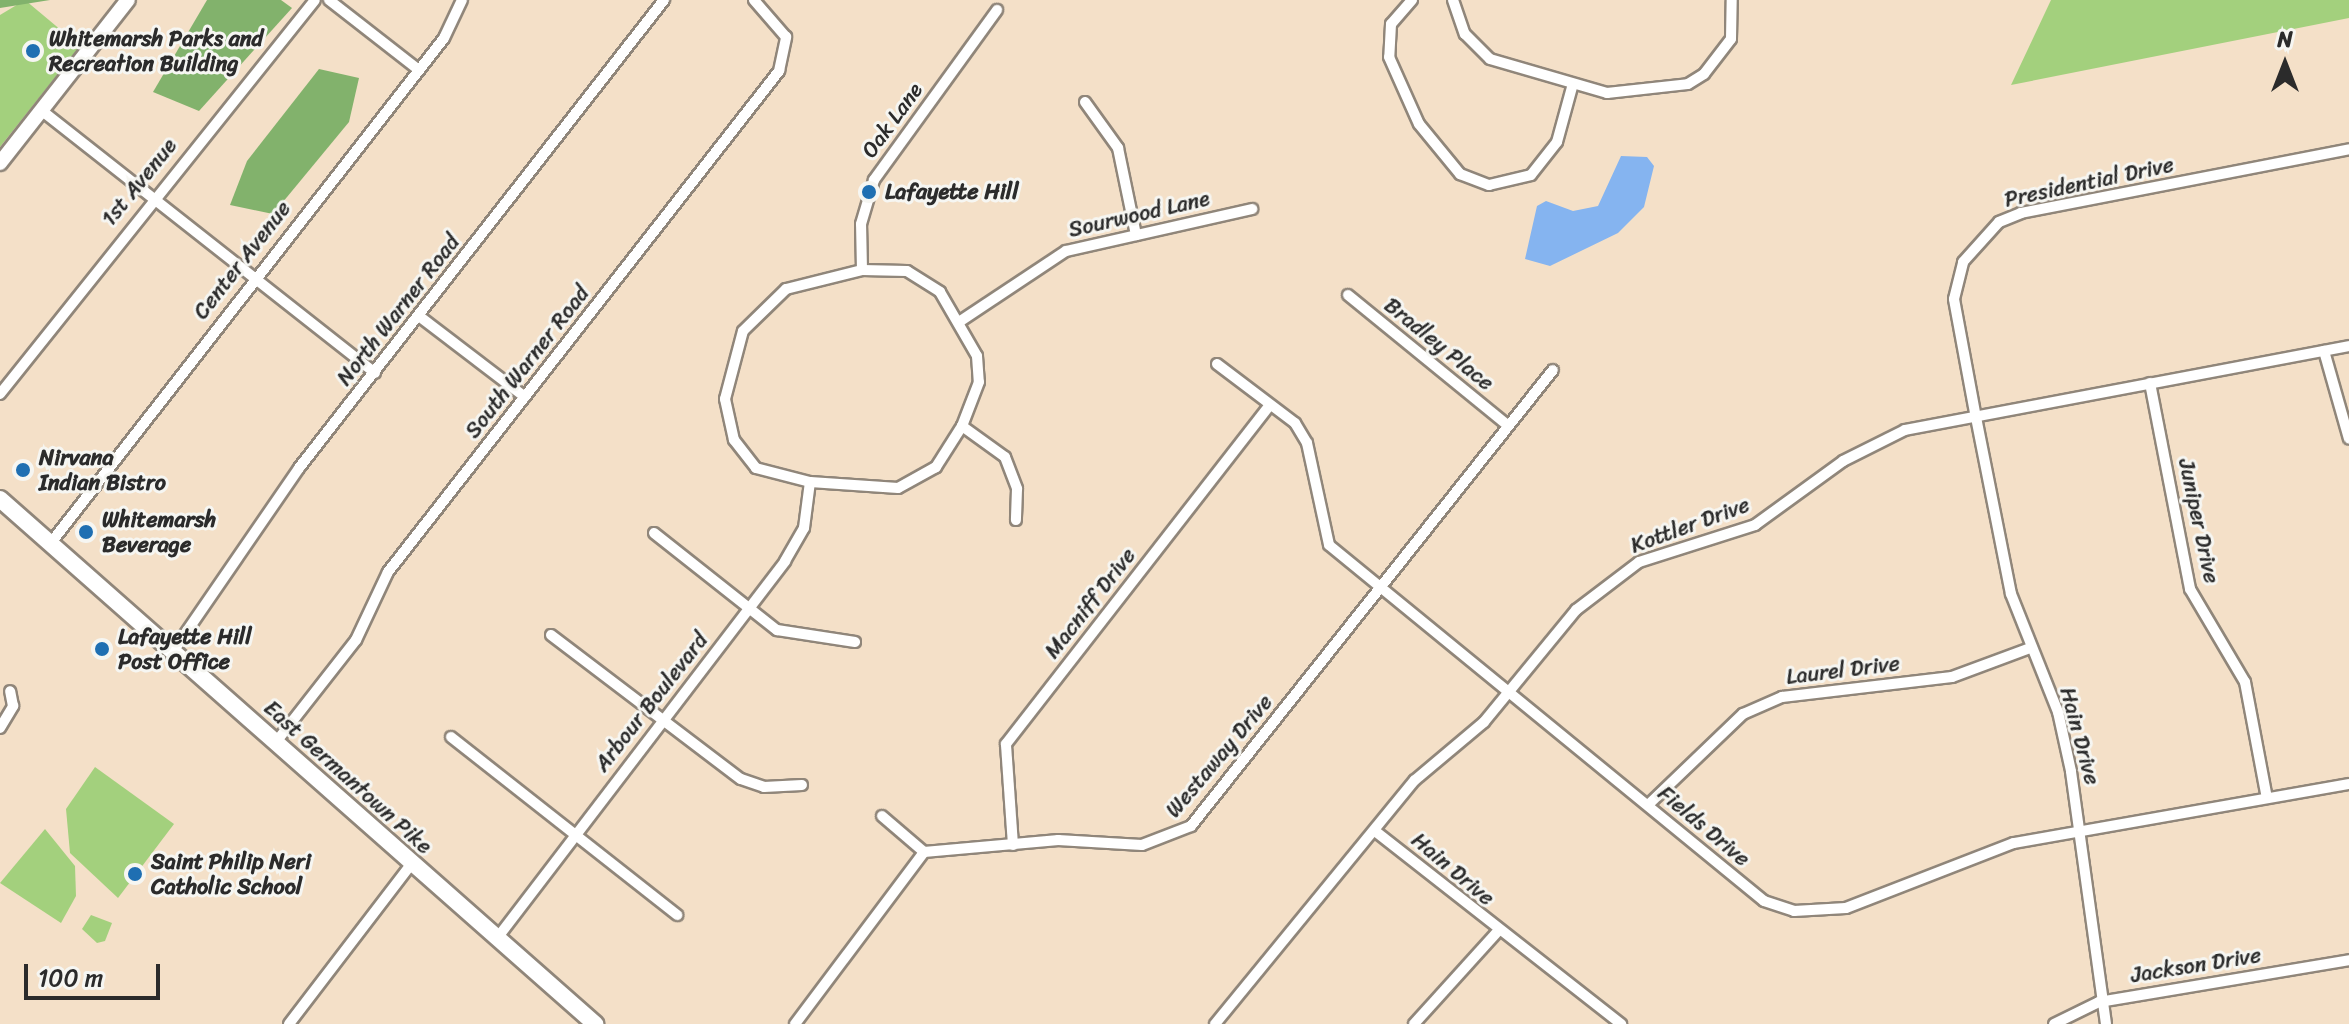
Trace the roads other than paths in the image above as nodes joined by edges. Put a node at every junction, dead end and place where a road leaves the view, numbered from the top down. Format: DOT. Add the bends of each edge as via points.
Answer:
graph roads {
  1 [pos="128,0"];
  2 [pos="315,0"];
  3 [pos="329,0"];
  4 [pos="462,0"];
  5 [pos="664,0"];
  6 [pos="754,0"];
  7 [pos="1412,0"];
  8 [pos="1453,0"];
  9 [pos="1732,0"];
  10 [pos="769,4"];
  11 [pos="997,10"];
  12 [pos="419,70"];
  13 [pos="1572,87"];
  14 [pos="1085,102"];
  15 [pos="41,110"];
  16 [pos="2349,149"];
  17 [pos="0,163"];
  18 [pos="151,197"];
  19 [pos="1252,209"];
  20 [pos="1136,235"];
  21 [pos="862,270"];
  22 [pos="253,277"];
  23 [pos="1348,295"];
  24 [pos="419,316"];
  25 [pos="959,322"];
  26 [pos="2349,346"];
  27 [pos="2324,351"];
  28 [pos="1217,364"];
  29 [pos="1553,370"];
  30 [pos="375,373"];
  31 [pos="2150,383"];
  32 [pos="0,394"];
  33 [pos="525,397"];
  34 [pos="1268,408"];
  35 [pos="1976,418"];
  36 [pos="1506,424"];
  37 [pos="962,426"];
  38 [pos="2349,439"];
  39 [pos="810,482"];
  40 [pos="2,505"];
  41 [pos="1016,520"];
  42 [pos="654,533"];
  43 [pos="50,544"];
  44 [pos="1386,585"];
  45 [pos="750,609"];
  46 [pos="551,635"];
  47 [pos="855,642"];
  48 [pos="2030,648"];
  49 [pos="174,650"];
  50 [pos="10,691"];
  51 [pos="1508,694"];
  52 [pos="663,719"];
  53 [pos="0,728"];
  54 [pos="451,737"];
  55 [pos="276,742"];
  56 [pos="2349,784"];
  57 [pos="802,785"];
  58 [pos="2267,798"];
  59 [pos="1648,805"];
  60 [pos="882,816"];
  61 [pos="2080,829"];
  62 [pos="1375,831"];
  63 [pos="573,834"];
  64 [pos="1013,845"];
  65 [pos="924,852"];
  66 [pos="412,863"];
  67 [pos="677,915"];
  68 [pos="1497,932"];
  69 [pos="498,937"];
  70 [pos="2349,960"];
  71 [pos="2099,1002"];
  72 [pos="586,1021"];
  73 [pos="1615,1022"];
  74 [pos="289,1024"];
  75 [pos="795,1024"];
  76 [pos="1215,1024"];
  77 [pos="1414,1024"];
  78 [pos="2054,1024"];
  79 [pos="2106,1024"];
  1 -- 15 [label="main road"];
  2 -- 18 [label="street, 1st Avenue"];
  3 -- 12 [label="street"];
  4 -- 12 [label="street, Center Avenue"];
  5 -- 24 [label="street, North Warner Road"];
  6 -- 10 [label="street"];
  7 -- 13 [label="street" via="1391,24 1389,57 1419,124 1460,174 1489,185 1531,175 1557,142"];
  8 -- 13 [label="street" via="1465,34 1490,59"];
  9 -- 13 [label="street" via="1731,39 1720,62 1688,84 1607,93"];
  10 -- 33 [label="street, South Warner Road" via="786,37 779,71"];
  11 -- 21 [label="street, Oak Lane" via="874,180 861,224"];
  12 -- 22 [label="street, Center Avenue"];
  14 -- 20 [label="street" via="1118,148"];
  15 -- 17 [label="main road"];
  15 -- 18 [label="street"];
  16 -- 35 [label="street, Presidential Drive" via="1999,222 1963,262 1954,299"];
  18 -- 22 [label="street"];
  18 -- 32 [label="street, 1st Avenue"];
  19 -- 20 [label="street, Sourwood Lane"];
  20 -- 25 [label="street, Sourwood Lane" via="1058,254"];
  21 -- 25 [label="street" via="918,275"];
  21 -- 39 [label="street" via="816,277 773,297 743,331 729,365 725,399 740,451 756,468"];
  22 -- 30 [label="street"];
  22 -- 43 [label="street, Center Avenue"];
  23 -- 36 [label="street, Bradley Place"];
  24 -- 30 [label="street, North Warner Road"];
  24 -- 33 [label="street"];
  25 -- 37 [label="street" via="977,356 979,382"];
  26 -- 27 [label="street, Kottler Drive"];
  27 -- 31 [label="street, Kottler Drive"];
  27 -- 38 [label="street"];
  28 -- 34 [label="street, Fields Drive"];
  29 -- 36 [label="street, Westaway Drive"];
  30 -- 49 [label="street, North Warner Road" via="299,468"];
  31 -- 35 [label="street, Kottler Drive"];
  31 -- 58 [label="street, Juniper Drive" via="2190,589 2245,682"];
  33 -- 55 [label="street, South Warner Road" via="388,572 356,640"];
  34 -- 44 [label="street, Fields Drive" via="1295,423 1307,443 1329,545 1366,580"];
  34 -- 64 [label="street, Macniff Drive" via="1006,744"];
  35 -- 48 [label="street, Hain Drive" via="2011,594"];
  35 -- 51 [label="street, Kottler Drive" via="1877,440 1755,525 1639,562 1576,610"];
  36 -- 44 [label="street, Westaway Drive"];
  37 -- 39 [label="street" via="936,467 908,485"];
  37 -- 41 [label="street" via="1005,457 1017,489"];
  39 -- 45 [label="street, Arbour Boulevard" via="797,543"];
  40 -- 43 [label="main road, East Germantown Pike"];
  42 -- 45 [label="street"];
  43 -- 49 [label="main road, East Germantown Pike"];
  44 -- 51 [label="street, Fields Drive"];
  44 -- 64 [label="street, Westaway Drive" via="1180,835 1142,845"];
  45 -- 47 [label="street" via="786,633"];
  45 -- 52 [label="street, Arbour Boulevard"];
  46 -- 52 [label="street"];
  48 -- 59 [label="street, Laurel Drive" via="1952,677 1782,697 1743,714"];
  48 -- 61 [label="street, Hain Drive" via="2058,712"];
  49 -- 55 [label="main road, East Germantown Pike"];
  50 -- 53 [label="street" via="13,706"];
  51 -- 59 [label="street, Fields Drive"];
  51 -- 62 [label="street, Kottler Drive" via="1415,780"];
  52 -- 57 [label="street" via="748,782"];
  52 -- 63 [label="street, Arbour Boulevard"];
  54 -- 63 [label="street"];
  55 -- 66 [label="main road, East Germantown Pike"];
  56 -- 58 [label="street, Fields Drive"];
  58 -- 61 [label="street, Fields Drive"];
  59 -- 61 [label="street, Fields Drive" via="1764,901 1794,911 1846,908 2014,843"];
  60 -- 65 [label="street"];
  61 -- 71 [label="street, Hain Drive"];
  62 -- 68 [label="street, Hain Drive"];
  62 -- 76 [label="street, Kottler Drive"];
  63 -- 67 [label="street"];
  63 -- 69 [label="street, Arbour Boulevard"];
  64 -- 65 [label="street, Westaway Drive"];
  65 -- 75 [label="street"];
  66 -- 69 [label="main road, East Germantown Pike"];
  66 -- 74 [label="street"];
  68 -- 73 [label="street, Hain Drive"];
  68 -- 77 [label="street"];
  69 -- 72 [label="main road, East Germantown Pike"];
  70 -- 71 [label="street, Jackson Drive"];
  71 -- 78 [label="street, Jackson Drive"];
  71 -- 79 [label="street, Hain Drive"];
}
